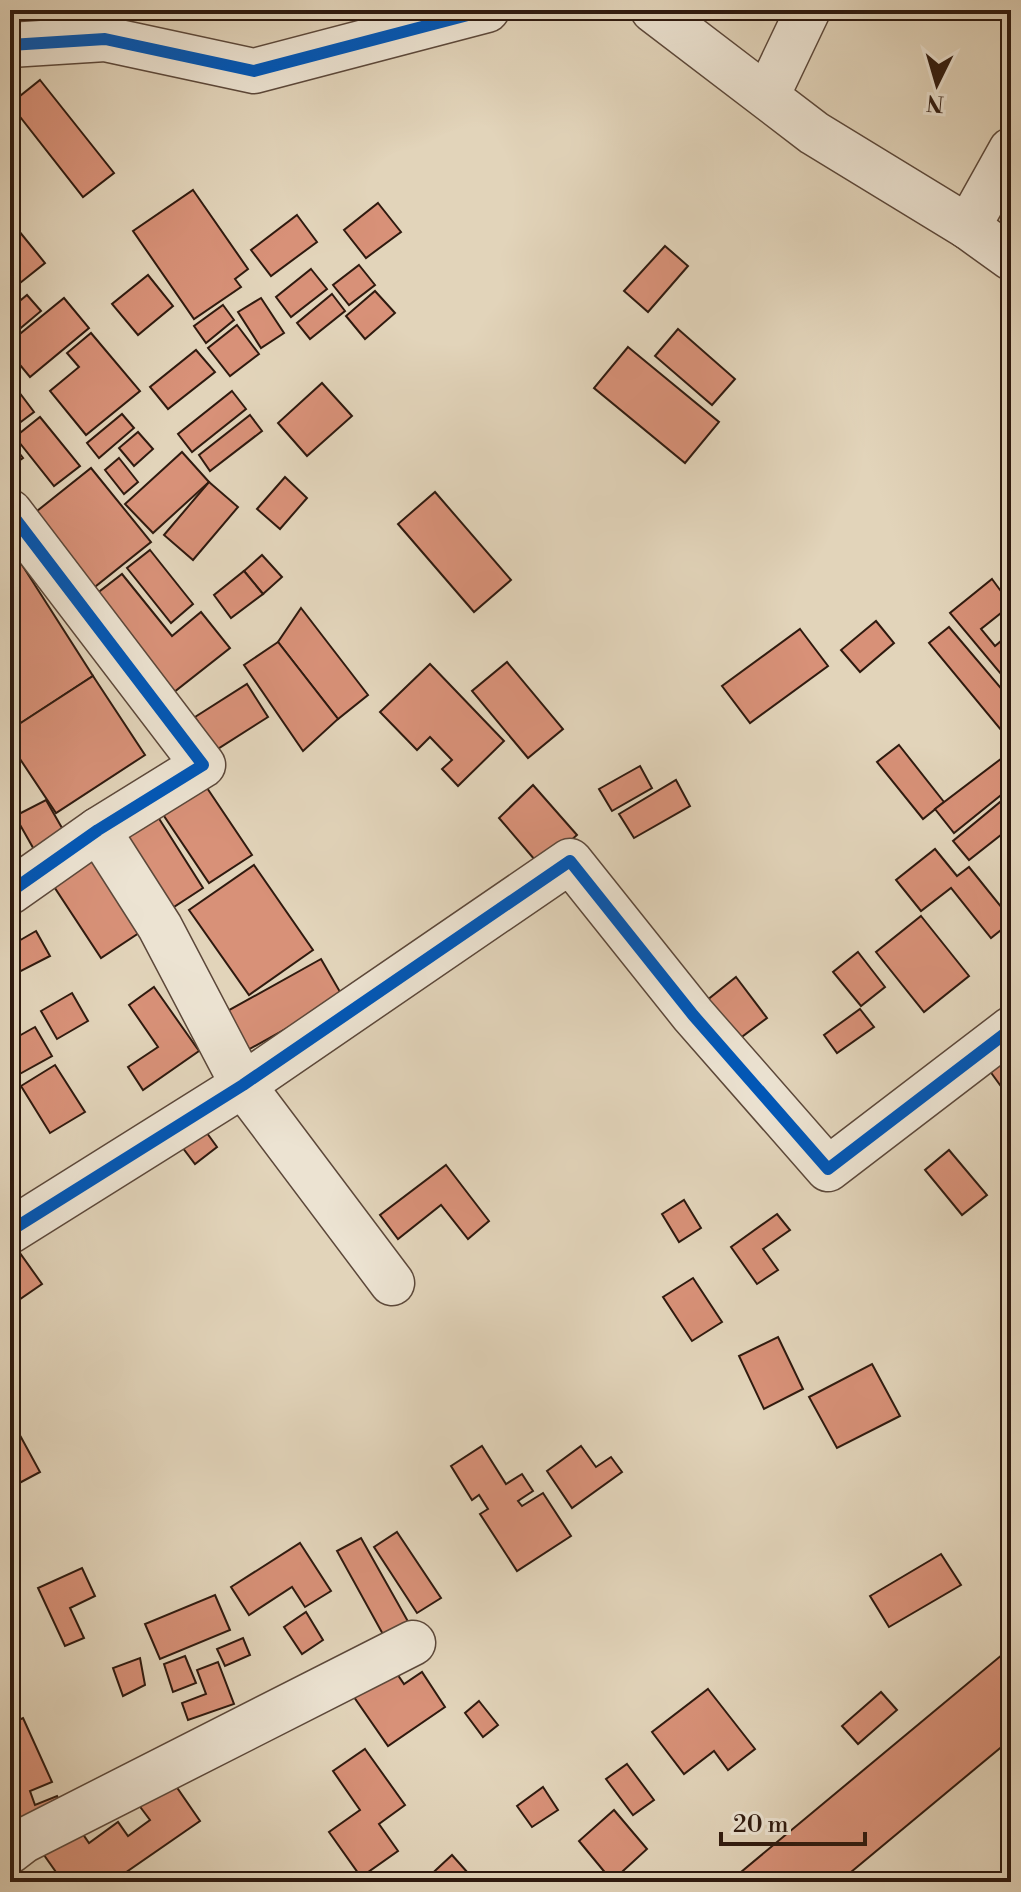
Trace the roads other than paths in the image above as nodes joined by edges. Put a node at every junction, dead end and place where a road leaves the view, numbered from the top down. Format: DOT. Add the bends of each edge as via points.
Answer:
graph roads {
  1 [pos="487,10"];
  2 [pos="653,10"];
  3 [pos="808,10"];
  4 [pos="10,45"];
  5 [pos="767,96"];
  6 [pos="1011,150"];
  7 [pos="968,227"];
  8 [pos="1011,258"];
  9 [pos="10,512"];
  10 [pos="98,830"];
  11 [pos="10,892"];
  12 [pos="1011,1029"];
  13 [pos="243,1085"];
  14 [pos="10,1231"];
  15 [pos="392,1283"];
  16 [pos="413,1643"];
  17 [pos="10,1851"];
  1 -- 4 [label="street" via="254,71 105,39"];
  2 -- 5 [label="street"];
  3 -- 5 [label="street"];
  5 -- 7 [label="street" via="814,133"];
  6 -- 7 [label="street"];
  7 -- 8 [label="street"];
  9 -- 10 [label="street" via="203,765"];
  10 -- 11 [label="street"];
  10 -- 13 [label="street" via="160,927"];
  12 -- 13 [label="street" via="828,1169 693,1015 570,861"];
  13 -- 14 [label="street"];
  13 -- 15 [label="street"];
  16 -- 17 [label="street"];
}
